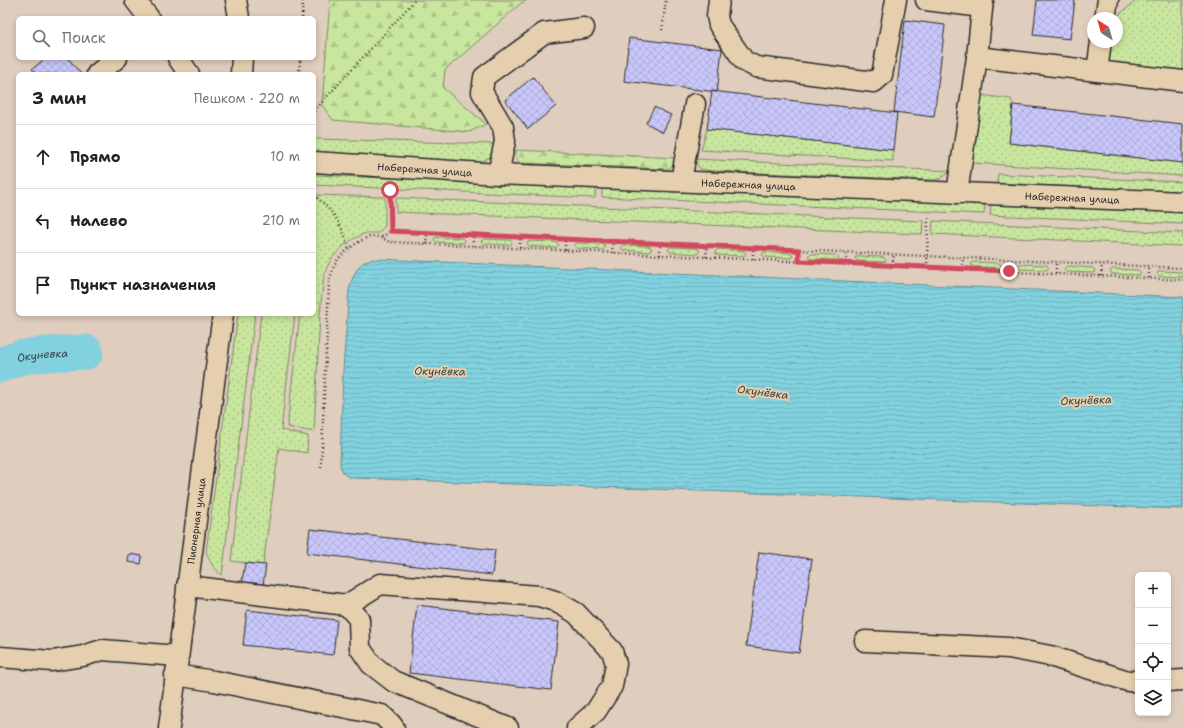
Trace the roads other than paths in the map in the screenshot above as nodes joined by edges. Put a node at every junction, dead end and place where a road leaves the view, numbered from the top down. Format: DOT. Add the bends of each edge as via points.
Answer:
graph roads {
  1 [pos="135,0"];
  2 [pos="236,0"];
  3 [pos="719,0"];
  4 [pos="896,0"];
  5 [pos="926,0"];
  6 [pos="1108,0"];
  7 [pos="983,3"];
  8 [pos="1106,12"];
  9 [pos="147,16"];
  10 [pos="239,16"];
  11 [pos="584,28"];
  12 [pos="1100,48"];
  13 [pos="978,57"];
  14 [pos="115,60"];
  15 [pos="179,60"];
  16 [pos="242,60"];
  17 [pos="100,72"];
  18 [pos="188,72"];
  19 [pos="241,72"];
  20 [pos="1097,72"];
  21 [pos="1183,81"];
  22 [pos="695,104"];
  23 [pos="316,162"];
  24 [pos="498,174"];
  25 [pos="681,181"];
  26 [pos="957,193"];
  27 [pos="1183,202"];
  28 [pos="223,316"];
  29 [pos="187,586"];
  30 [pos="347,605"];
  31 [pos="865,641"];
  32 [pos="0,657"];
  33 [pos="176,665"];
  34 [pos="1183,680"];
  35 [pos="1135,681"];
  36 [pos="1171,681"];
  37 [pos="169,728"];
  38 [pos="394,728"];
  39 [pos="508,728"];
  40 [pos="577,728"];
  1 -- 9 [label="street"];
  2 -- 10 [label="street"];
  3 -- 4 [label="street" via="719,25 744,61 756,67 874,82 882,75"];
  5 -- 7 [label="street"];
  6 -- 8 [label="street"];
  7 -- 13 [label="street"];
  11 -- 24 [label="street" via="544,33 484,77 482,92 503,127 505,141"];
  12 -- 20 [label="street"];
  13 -- 20 [label="street"];
  13 -- 26 [label="street"];
  14 -- 17 [label="street"];
  15 -- 18 [label="street"];
  16 -- 19 [label="street"];
  20 -- 21 [label="street"];
  22 -- 25 [label="street"];
  23 -- 24 [label="street, Набережная улица"];
  24 -- 25 [label="street, Набережная улица"];
  25 -- 26 [label="street, Набережная улица"];
  26 -- 27 [label="street, Набережная улица"];
  28 -- 29 [label="street, Пионерная улица"];
  29 -- 30 [label="street"];
  29 -- 33 [label="street, Пионерная улица"];
  30 -- 39 [label="street" via="359,619 360,648 371,664 393,681"];
  30 -- 40 [label="street" via="380,584 539,596 555,601 576,613 612,651 616,664 612,686 596,711"];
  31 -- 35 [label="street" via="1009,648 1050,656"];
  32 -- 33 [label="street" via="52,661 102,650"];
  33 -- 37 [label="street, Пионерная улица"];
  33 -- 38 [label="street" via="214,681 382,715"];
  34 -- 36 [label="street"];
}
